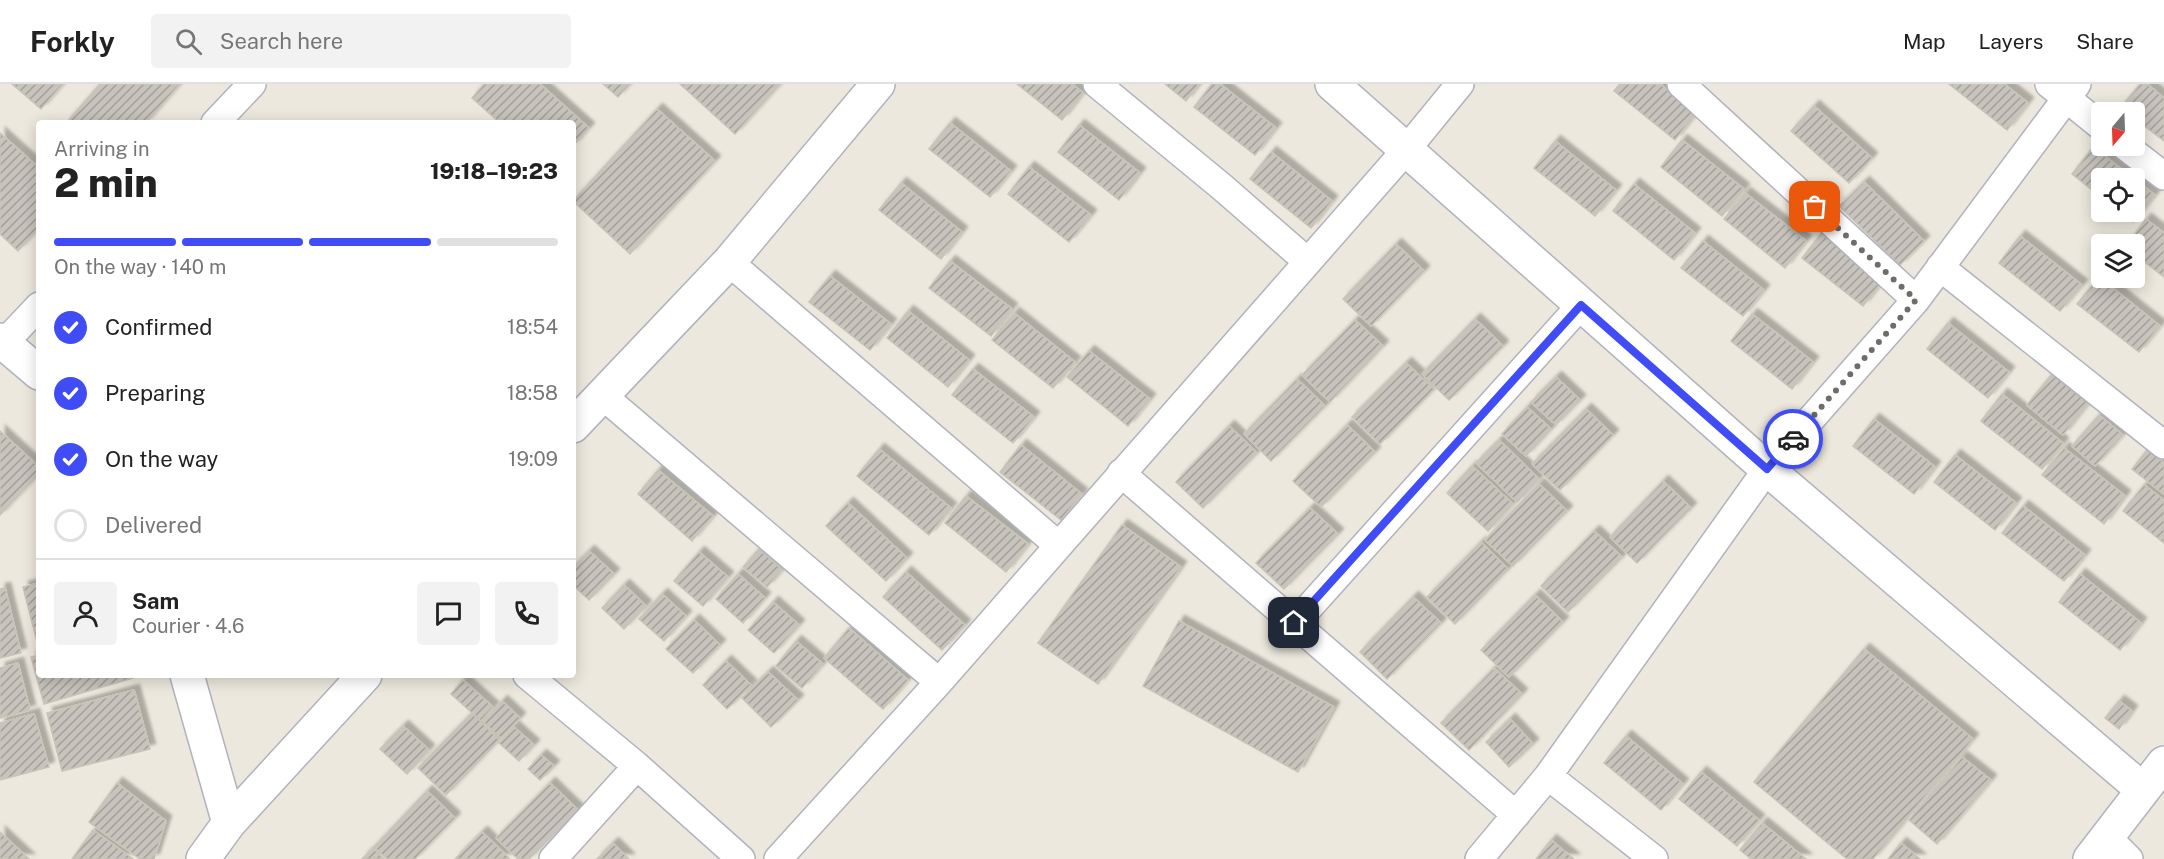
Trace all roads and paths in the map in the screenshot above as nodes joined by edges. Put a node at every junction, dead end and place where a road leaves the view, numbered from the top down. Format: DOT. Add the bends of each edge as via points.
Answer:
graph roads {
  1 [pos="252,84"];
  2 [pos="878,84"];
  3 [pos="1097,84"];
  4 [pos="1332,84"];
  5 [pos="1460,84"];
  6 [pos="1681,84"];
  7 [pos="2064,89"];
  8 [pos="2091,116"];
  9 [pos="218,120"];
  10 [pos="1406,150"];
  11 [pos="2138,156"];
  12 [pos="2164,176"];
  13 [pos="729,262"];
  14 [pos="1308,262"];
  15 [pos="1940,267"];
  16 [pos="1916,300"];
  17 [pos="1581,305"];
  18 [pos="36,309"];
  19 [pos="2,342"];
  20 [pos="36,370"];
  21 [pos="603,396"];
  22 [pos="576,423"];
  23 [pos="2164,445"];
  24 [pos="1767,469"];
  25 [pos="1121,473"];
  26 [pos="1058,545"];
  27 [pos="1294,623"];
  28 [pos="188,678"];
  29 [pos="361,678"];
  30 [pos="531,678"];
  31 [pos="939,682"];
  32 [pos="2164,763"];
  33 [pos="637,766"];
  34 [pos="1548,777"];
  35 [pos="2144,790"];
  36 [pos="1516,815"];
  37 [pos="229,823"];
  38 [pos="2109,852"];
  39 [pos="203,859"];
  40 [pos="553,859"];
  41 [pos="741,859"];
  42 [pos="778,859"];
  43 [pos="1479,859"];
  44 [pos="1654,859"];
  1 -- 9 [label="street"];
  2 -- 13 [label="street"];
  3 -- 14 [label="street"];
  4 -- 10 [label="street"];
  5 -- 10 [label="street"];
  6 -- 16 [label="street"];
  7 -- 8 [label="street"];
  7 -- 15 [label="street"];
  10 -- 14 [label="street"];
  10 -- 17 [label="street"];
  11 -- 12 [label="street"];
  13 -- 21 [label="street"];
  13 -- 26 [label="street"];
  14 -- 25 [label="street"];
  15 -- 16 [label="street"];
  15 -- 23 [label="street"];
  16 -- 24 [label="street"];
  17 -- 24 [label="street"];
  17 -- 27 [label="street"];
  18 -- 19 [label="street"];
  19 -- 20 [label="street"];
  21 -- 22 [label="street"];
  21 -- 31 [label="street"];
  24 -- 34 [label="street"];
  24 -- 35 [label="street"];
  25 -- 26 [label="street"];
  25 -- 27 [label="street"];
  26 -- 31 [label="street"];
  27 -- 36 [label="street"];
  28 -- 37 [label="street"];
  29 -- 37 [label="street"];
  30 -- 33 [label="street"];
  31 -- 42 [label="street"];
  32 -- 35 [label="street"];
  33 -- 40 [label="street"];
  33 -- 41 [label="street"];
  34 -- 36 [label="street"];
  34 -- 44 [label="street"];
  35 -- 38 [label="street"];
  36 -- 43 [label="street"];
  37 -- 39 [label="street"];
}
